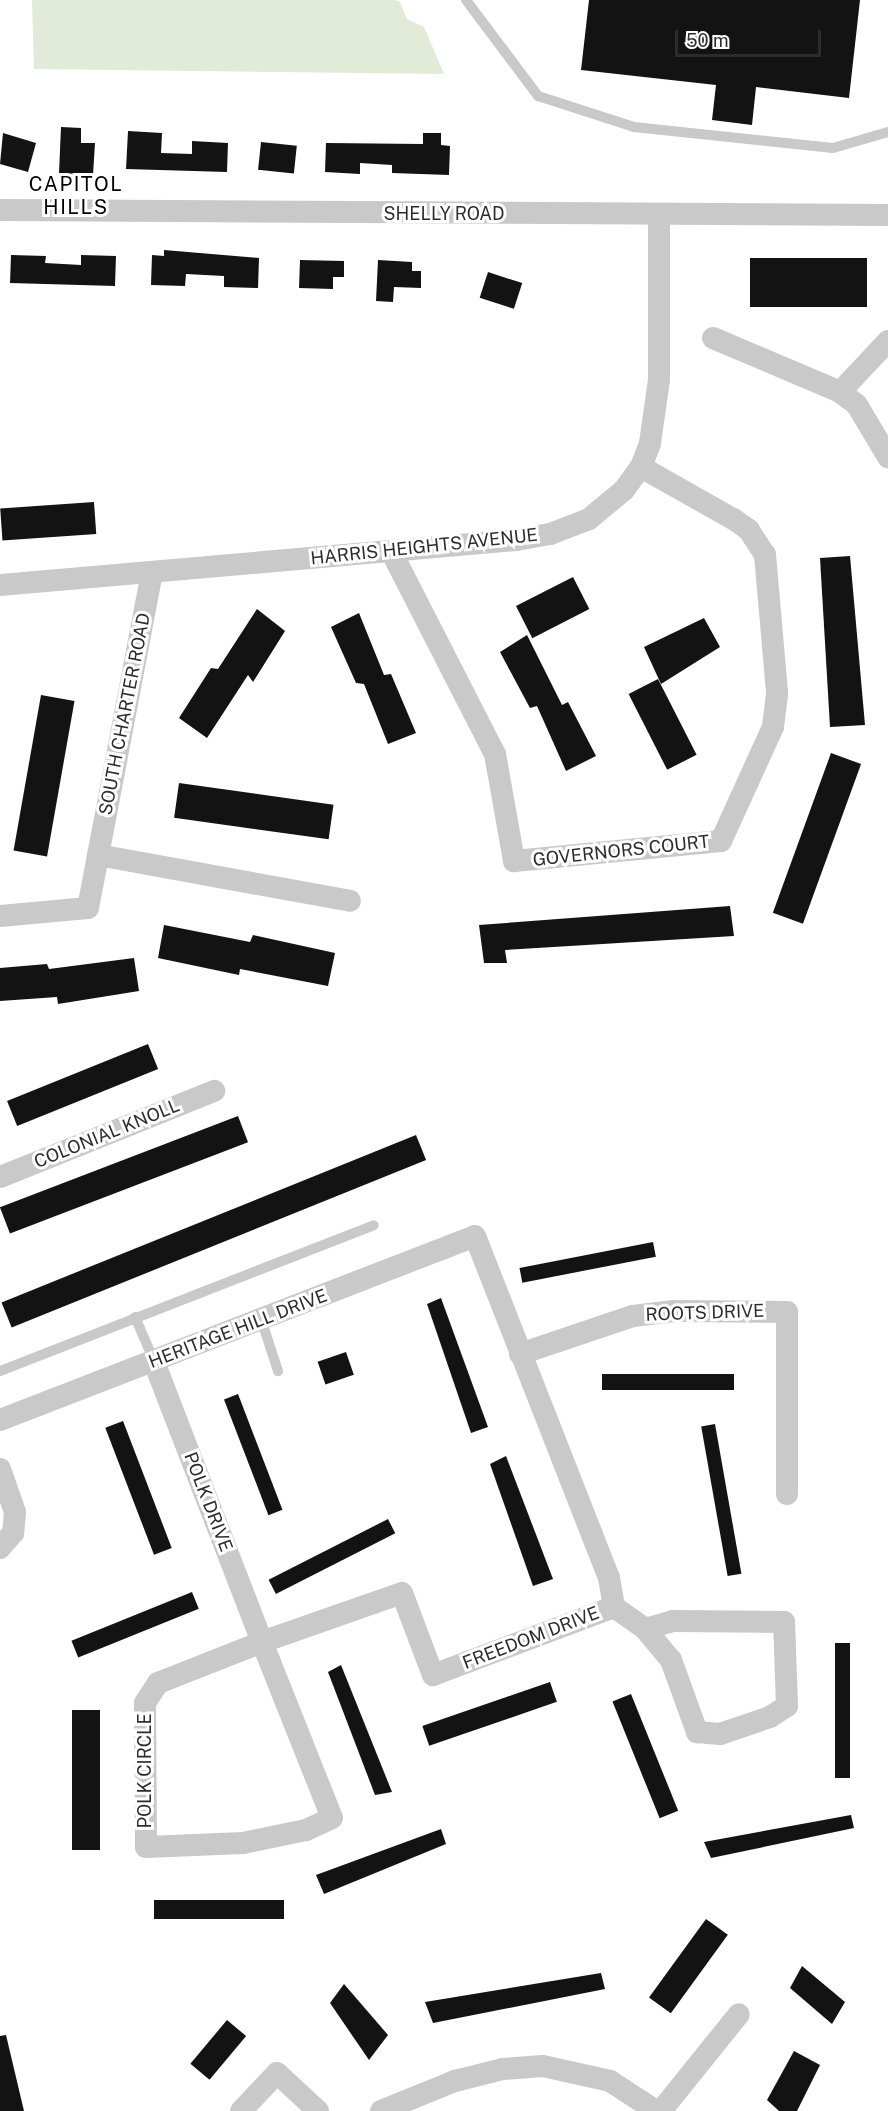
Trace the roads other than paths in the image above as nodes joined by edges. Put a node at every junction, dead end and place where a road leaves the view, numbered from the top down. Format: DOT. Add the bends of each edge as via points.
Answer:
graph roads {
  1 [pos="466,0"];
  2 [pos="888,132"];
  3 [pos="0,210"];
  4 [pos="888,215"];
  5 [pos="659,216"];
  6 [pos="713,338"];
  7 [pos="888,341"];
  8 [pos="840,392"];
  9 [pos="888,457"];
  10 [pos="640,467"];
  11 [pos="390,551"];
  12 [pos="152,572"];
  13 [pos="0,585"];
  14 [pos="98,855"];
  15 [pos="350,901"];
  16 [pos="0,915"];
  17 [pos="214,1091"];
  18 [pos="0,1177"];
  19 [pos="374,1225"];
  20 [pos="475,1236"];
  21 [pos="135,1317"];
  22 [pos="261,1319"];
  23 [pos="520,1354"];
  24 [pos="154,1362"];
  25 [pos="0,1371"];
  26 [pos="278,1371"];
  27 [pos="0,1420"];
  28 [pos="0,1468"];
  29 [pos="787,1494"];
  30 [pos="0,1548"];
  31 [pos="614,1607"];
  32 [pos="645,1629"];
  33 [pos="262,1642"];
  34 [pos="739,2014"];
  35 [pos="241,2111"];
  36 [pos="318,2111"];
  37 [pos="381,2111"];
  38 [pos="656,2111"];
  39 [pos="661,2111"];
  1 -- 2 [label="lane" via="538,96 634,127 833,148"];
  3 -- 5 [label="street, SHELLY ROAD"];
  4 -- 5 [label="street, SHELLY ROAD"];
  5 -- 10 [label="street, HARRIS HEIGHTS AVENUE" via="658,380 654,427"];
  6 -- 8 [label="street"];
  7 -- 8 [label="street"];
  8 -- 9 [label="street" via="857,405"];
  10 -- 11 [label="street, HARRIS HEIGHTS AVENUE" via="607,507 571,528 516,540"];
  10 -- 11 [label="street, GOVERNORS COURT" via="749,530 765,555 777,692 773,727 722,841 514,861 495,753"];
  11 -- 12 [label="street, HARRIS HEIGHTS AVENUE"];
  12 -- 13 [label="street, HARRIS HEIGHTS AVENUE"];
  12 -- 14 [label="street, SOUTH CHARTER ROAD"];
  14 -- 15 [label="street"];
  14 -- 16 [label="street, SOUTH CHARTER ROAD" via="88,908"];
  17 -- 18 [label="street, COLONIAL KNOLL"];
  19 -- 21 [label="lane"];
  20 -- 22 [label="street, HERITAGE HILL DRIVE"];
  20 -- 23 [label="street, FREEDOM DRIVE"];
  21 -- 24 [label="lane"];
  21 -- 25 [label="lane"];
  22 -- 24 [label="street, HERITAGE HILL DRIVE"];
  22 -- 26 [label="lane"];
  23 -- 29 [label="street, ROOTS DRIVE" via="633,1316 674,1311 786,1312"];
  23 -- 31 [label="street, FREEDOM DRIVE" via="609,1578"];
  24 -- 27 [label="street, HERITAGE HILL DRIVE"];
  24 -- 33 [label="street, POLK DRIVE"];
  28 -- 30 [label="street" via="15,1512 13,1533"];
  31 -- 32 [label="street"];
  31 -- 33 [label="street, FREEDOM DRIVE" via="433,1675 402,1593"];
  32 -- 32 [label="street" via="673,1621 784,1622 787,1706 770,1717 720,1734 697,1732 671,1660"];
  33 -- 33 [label="street, POLK CIRCLE" via="158,1683 149,1691 145,1703 146,1847 243,1843 306,1830 332,1818"];
  34 -- 39 [label="street"];
  35 -- 36 [label="street" via="277,2073"];
  37 -- 38 [label="street" via="455,2081 503,2069 543,2066 610,2081"];
}
